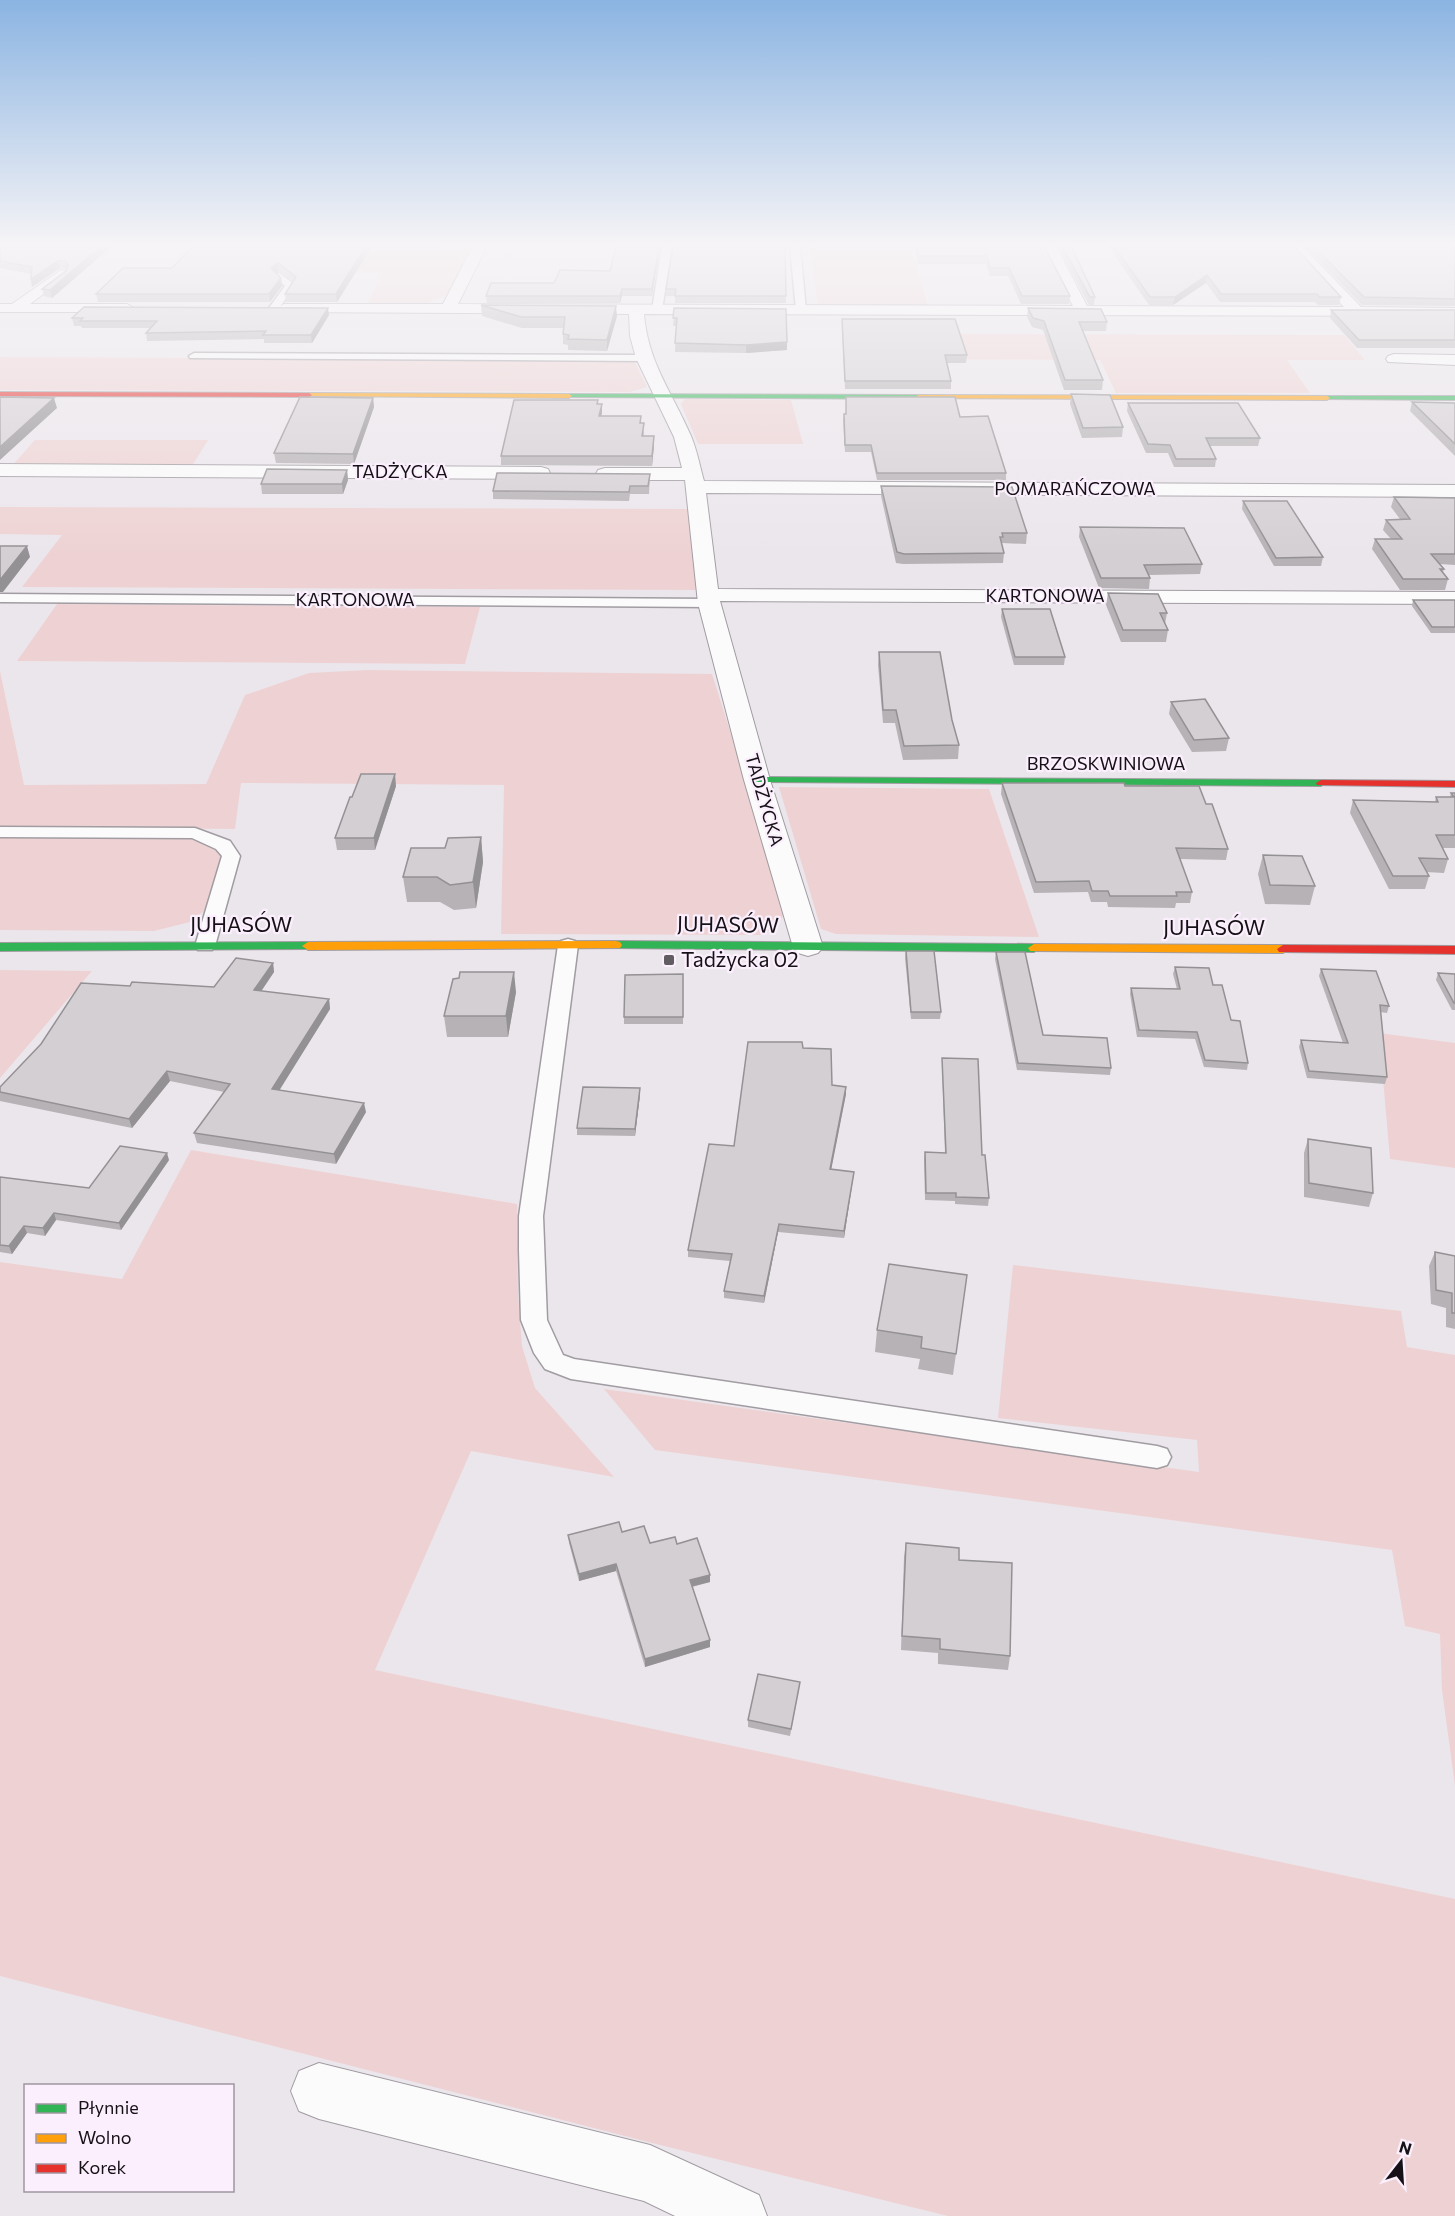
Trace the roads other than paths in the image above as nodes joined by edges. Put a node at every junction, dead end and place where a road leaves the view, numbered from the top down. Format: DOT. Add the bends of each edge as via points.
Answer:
graph roads {
  1 [pos="642,349"];
  2 [pos="194,356"];
  3 [pos="644,358"];
  4 [pos="1394,359"];
  5 [pos="1455,360"];
  6 [pos="0,394"];
  7 [pos="660,394"];
  8 [pos="1455,398"];
  9 [pos="0,470"];
  10 [pos="561,473"];
  11 [pos="585,474"];
  12 [pos="694,480"];
  13 [pos="1455,491"];
  14 [pos="0,598"];
  15 [pos="1455,598"];
  16 [pos="709,599"];
  17 [pos="757,780"];
  18 [pos="1455,783"];
  19 [pos="0,832"];
  20 [pos="568,945"];
  21 [pos="205,946"];
  22 [pos="0,947"];
  23 [pos="808,947"];
  24 [pos="1455,950"];
  25 [pos="1157,1457"];
  26 [pos="319,2091"];
  27 [pos="738,2216"];
  1 -- 3 [label="street, TADŻYCKA"];
  2 -- 3 [label="lane"];
  3 -- 7 [label="street, TADŻYCKA"];
  4 -- 5 [label="street"];
  6 -- 7 [label="street"];
  7 -- 8 [label="street"];
  7 -- 12 [label="street, TADŻYCKA" via="683,437"];
  9 -- 10 [label="street, TADŻYCKA"];
  11 -- 12 [label="street"];
  12 -- 13 [label="street, POMARAŃCZOWA"];
  12 -- 16 [label="street, TADŻYCKA"];
  14 -- 16 [label="lane, KARTONOWA"];
  15 -- 16 [label="street, KARTONOWA"];
  16 -- 17 [label="street, TADŻYCKA"];
  17 -- 18 [label="street, BRZOSKWINIOWA"];
  17 -- 23 [label="street, TADŻYCKA"];
  19 -- 21 [label="lane" via="195,833 223,845 231,856"];
  20 -- 21 [label="street, JUHASÓW"];
  20 -- 23 [label="street, JUHASÓW"];
  20 -- 25 [label="lane" via="531,1216 534,1320 554,1362 571,1369"];
  21 -- 22 [label="street, JUHASÓW"];
  23 -- 24 [label="street, JUHASÓW"];
  26 -- 27 [label="street" via="650,2174"];
}
